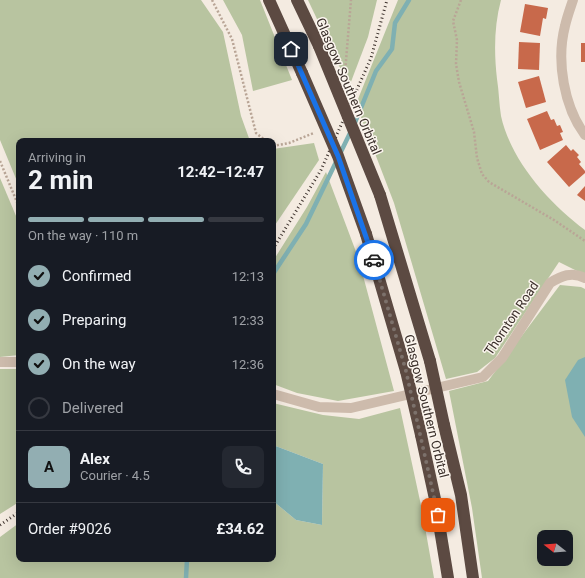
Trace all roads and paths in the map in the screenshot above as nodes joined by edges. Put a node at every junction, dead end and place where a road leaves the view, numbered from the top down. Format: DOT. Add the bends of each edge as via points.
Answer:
graph roads {
  1 [pos="212,0"];
  2 [pos="269,0"];
  3 [pos="297,0"];
  4 [pos="461,0"];
  5 [pos="573,0"];
  6 [pos="585,136"];
  7 [pos="262,138"];
  8 [pos="0,161"];
  9 [pos="16,201"];
  10 [pos="585,241"];
  11 [pos="585,278"];
  12 [pos="0,362"];
  13 [pos="16,362"];
  14 [pos="276,395"];
  15 [pos="448,578"];
  16 [pos="473,578"];
  1 -- 7 [label="path" via="232,39 256,133"];
  2 -- 15 [label="highway, Glasgow Southern Orbital, bridge" via="338,156 366,234 406,371 435,499"];
  3 -- 16 [label="highway, Glasgow Southern Orbital, bridge" via="319,46 380,195 430,361 460,495"];
  4 -- 10 [label="path" via="453,21 458,40 456,64 482,174 489,182"];
  5 -- 6 [label="street" via="564,27 561,66 571,108"];
  8 -- 9 [label="path"];
  11 -- 14 [label="street, Thornton Road" via="569,274 550,283 502,358 483,378 351,408 319,407"];
  12 -- 13 [label="street"];
}
